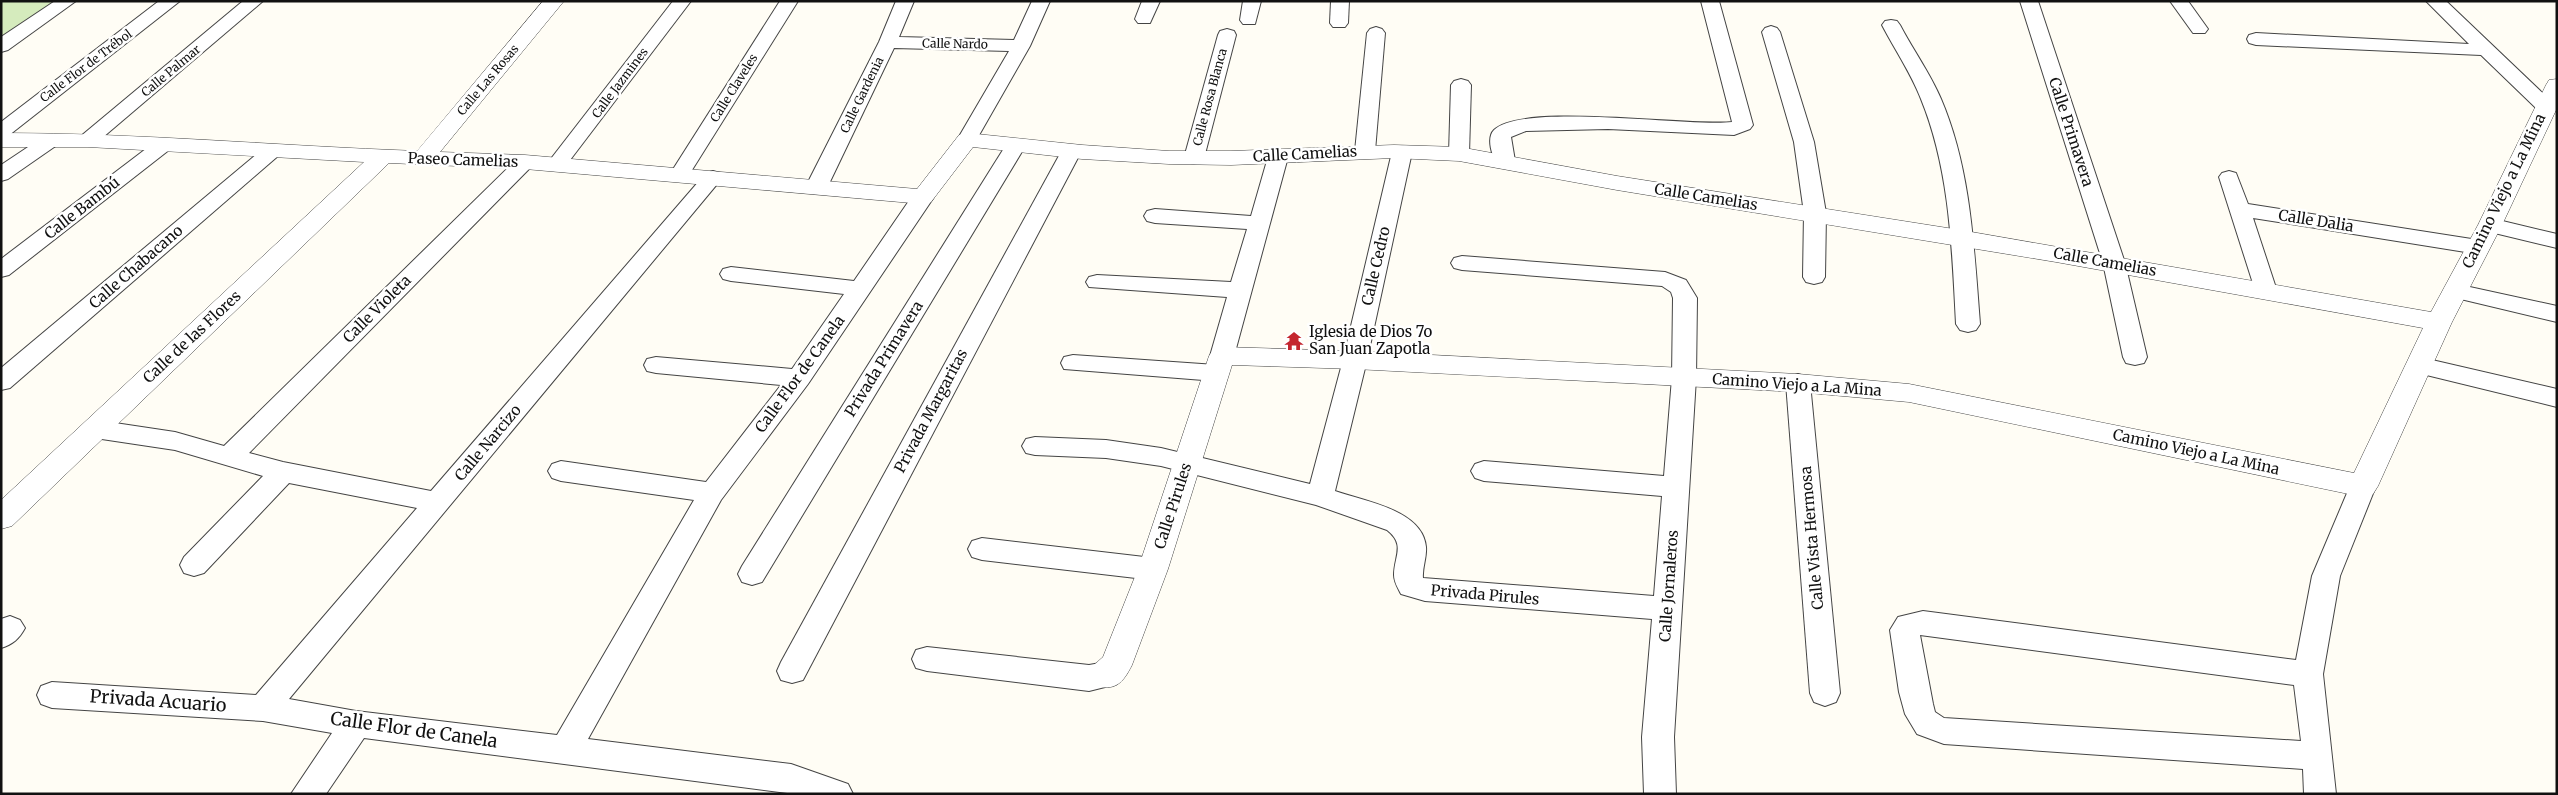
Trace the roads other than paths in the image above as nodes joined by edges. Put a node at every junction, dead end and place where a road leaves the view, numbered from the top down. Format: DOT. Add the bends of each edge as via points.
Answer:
graph roads {
  1 [pos="67,1"];
  2 [pos="171,1"];
  3 [pos="254,1"];
  4 [pos="554,1"];
  5 [pos="682,1"];
  6 [pos="789,1"];
  7 [pos="905,1"];
  8 [pos="1041,1"];
  9 [pos="1150,1"];
  10 [pos="1252,1"];
  11 [pos="1340,1"];
  12 [pos="1710,1"];
  13 [pos="2029,1"];
  14 [pos="2179,1"];
  15 [pos="2435,1"];
  16 [pos="1144,19"];
  17 [pos="1249,20"];
  18 [pos="1339,23"];
  19 [pos="1891,25"];
  20 [pos="2199,29"];
  21 [pos="1771,32"];
  22 [pos="1376,34"];
  23 [pos="1227,35"];
  24 [pos="2256,39"];
  25 [pos="888,42"];
  26 [pos="1,46"];
  27 [pos="1021,46"];
  28 [pos="2486,50"];
  29 [pos="1461,85"];
  30 [pos="2551,95"];
  31 [pos="1,132"];
  32 [pos="1,140"];
  33 [pos="88,140"];
  34 [pos="967,140"];
  35 [pos="50,141"];
  36 [pos="1016,145"];
  37 [pos="162,146"];
  38 [pos="1365,151"];
  39 [pos="271,152"];
  40 [pos="1071,152"];
  41 [pos="1402,152"];
  42 [pos="1459,154"];
  43 [pos="383,157"];
  44 [pos="1278,157"];
  45 [pos="1194,158"];
  46 [pos="422,159"];
  47 [pos="1505,161"];
  48 [pos="525,162"];
  49 [pos="557,164"];
  50 [pos="680,174"];
  51 [pos="1,175"];
  52 [pos="713,177"];
  53 [pos="2228,177"];
  54 [pos="816,188"];
  55 [pos="923,197"];
  56 [pos="2239,209"];
  57 [pos="1815,213"];
  58 [pos="1155,216"];
  59 [pos="1260,223"];
  60 [pos="2490,225"];
  61 [pos="1963,239"];
  62 [pos="2557,241"];
  63 [pos="2478,247"];
  64 [pos="1462,263"];
  65 [pos="2114,263"];
  66 [pos="1,270"];
  67 [pos="731,274"];
  68 [pos="1814,277"];
  69 [pos="1097,282"];
  70 [pos="861,289"];
  71 [pos="1240,290"];
  72 [pos="2264,291"];
  73 [pos="2456,291"];
  74 [pos="2557,314"];
  75 [pos="2438,322"];
  76 [pos="1968,324"];
  77 [pos="2135,357"];
  78 [pos="1355,360"];
  79 [pos="1073,363"];
  80 [pos="1219,364"];
  81 [pos="2419,365"];
  82 [pos="656,366"];
  83 [pos="799,378"];
  84 [pos="1684,378"];
  85 [pos="1,382"];
  86 [pos="1798,383"];
  87 [pos="2557,398"];
  88 [pos="95,429"];
  89 [pos="1036,446"];
  90 [pos="229,456"];
  91 [pos="1187,463"];
  92 [pos="561,471"];
  93 [pos="1484,471"];
  94 [pos="283,472"];
  95 [pos="2363,486"];
  96 [pos="1676,487"];
  97 [pos="712,493"];
  98 [pos="1320,496"];
  99 [pos="438,502"];
  100 [pos="1,518"];
  101 [pos="982,549"];
  102 [pos="194,565"];
  103 [pos="1153,569"];
  104 [pos="752,574"];
  105 [pos="1667,610"];
  106 [pos="927,659"];
  107 [pos="792,671"];
  108 [pos="2308,674"];
  109 [pos="1106,675"];
  110 [pos="1826,693"];
  111 [pos="52,694"];
  112 [pos="263,708"];
  113 [pos="356,724"];
  114 [pos="565,750"];
  115 [pos="2318,756"];
  116 [pos="307,794"];
  117 [pos="837,794"];
  118 [pos="1660,794"];
  119 [pos="2320,794"];
  1 -- 26 [label="street"];
  2 -- 31 [label="street, Calle Flor de Trébol"];
  3 -- 33 [label="street, Calle Palmar"];
  4 -- 46 [label="street, Calle Las Rosas"];
  5 -- 49 [label="street, Calle Jazmines"];
  6 -- 50 [label="street, Calle Claveles"];
  7 -- 25 [label="street, Calle Gardenia"];
  8 -- 27 [label="street, Calle Flor de Canela"];
  9 -- 16 [label="street"];
  10 -- 17 [label="street"];
  11 -- 18 [label="street"];
  12 -- 47 [label="street" via="1743,125 1734,129 1608,123 1523,126 1502,133 1500,140"];
  13 -- 65 [label="street, Calle Primavera"];
  14 -- 20 [label="street"];
  15 -- 28 [label="street"];
  19 -- 61 [label="street" via="1931,99 1948,151"];
  21 -- 57 [label="street" via="1804,142"];
  22 -- 38 [label="street"];
  23 -- 45 [label="street, Calle Rosa Blanca"];
  24 -- 28 [label="street"];
  25 -- 27 [label="street, Calle Nardo"];
  25 -- 54 [label="street, Calle Gardenia"];
  27 -- 34 [label="street, Calle Flor de Canela"];
  28 -- 30 [label="street"];
  29 -- 42 [label="street"];
  30 -- 60 [label="street, Camino Viejo a La Mina"];
  32 -- 35 [label="street, Paseo Camelias"];
  33 -- 35 [label="street, Paseo Camelias"];
  33 -- 37 [label="street, Paseo Camelias"];
  34 -- 36 [label="street, Calle Camelias"];
  34 -- 55 [label="street, Calle Flor de Canela"];
  35 -- 51 [label="street"];
  36 -- 40 [label="street, Calle Camelias"];
  36 -- 104 [label="street, Privada Primavera"];
  37 -- 39 [label="street, Paseo Camelias"];
  37 -- 66 [label="street, Calle Bambú"];
  38 -- 41 [label="street, Calle Camelias"];
  38 -- 44 [label="street, Calle Camelias"];
  39 -- 43 [label="street, Paseo Camelias"];
  39 -- 85 [label="street, Calle Chabacano"];
  40 -- 45 [label="street, Calle Camelias"];
  40 -- 107 [label="street, Privada Margaritas"];
  41 -- 42 [label="street, Calle Camelias"];
  41 -- 78 [label="street, Calle Cedro"];
  42 -- 47 [label="street, Calle Camelias"];
  43 -- 46 [label="street, Paseo Camelias"];
  43 -- 88 [label="street, Calle de las Flores"];
  44 -- 45 [label="street, Calle Camelias"];
  44 -- 59 [label="street, Calle Pirules"];
  46 -- 48 [label="street, Paseo Camelias"];
  47 -- 57 [label="street, Calle Camelias" via="1601,181"];
  48 -- 49 [label="street, Paseo Camelias"];
  48 -- 90 [label="street, Calle Violeta"];
  49 -- 50 [label="street, Paseo Camelias"];
  50 -- 52 [label="street, Paseo Camelias"];
  52 -- 54 [label="street, Paseo Camelias"];
  52 -- 99 [label="street, Calle Narcizo"];
  53 -- 56 [label="street"];
  54 -- 55 [label="street, Paseo Camelias"];
  55 -- 70 [label="street, Calle Flor de Canela"];
  56 -- 63 [label="street, Calle Dalia"];
  56 -- 72 [label="street"];
  57 -- 61 [label="street, Calle Camelias"];
  57 -- 68 [label="street"];
  58 -- 59 [label="street"];
  59 -- 71 [label="street, Calle Pirules"];
  60 -- 62 [label="street"];
  60 -- 63 [label="street, Camino Viejo a La Mina"];
  61 -- 65 [label="street, Calle Camelias"];
  61 -- 76 [label="street"];
  63 -- 73 [label="street, Camino Viejo a La Mina"];
  64 -- 84 [label="street, Calle Jornaleros" via="1664,279 1676,283 1685,298"];
  65 -- 72 [label="street, Calle Camelias"];
  65 -- 77 [label="street, Calle Primavera"];
  67 -- 70 [label="street"];
  69 -- 71 [label="street"];
  70 -- 83 [label="street, Calle Flor de Canela"];
  71 -- 80 [label="street, Calle Pirules"];
  72 -- 75 [label="street, Calle Camelias"];
  73 -- 74 [label="street"];
  73 -- 75 [label="street, Camino Viejo a La Mina"];
  75 -- 81 [label="street, Camino Viejo a La Mina"];
  78 -- 80 [label="street, Camino Viejo a La Mina"];
  78 -- 84 [label="street, Camino Viejo a La Mina"];
  78 -- 98 [label="street, Calle Cedro"];
  79 -- 80 [label="street"];
  80 -- 91 [label="street, Calle Pirules"];
  81 -- 87 [label="street"];
  81 -- 95 [label="street, Camino Viejo a La Mina"];
  82 -- 83 [label="street"];
  83 -- 97 [label="street, Calle Flor de Canela"];
  84 -- 86 [label="street, Camino Viejo a La Mina"];
  84 -- 96 [label="street, Calle Jornaleros"];
  86 -- 95 [label="street, Camino Viejo a La Mina" via="1908,393"];
  86 -- 110 [label="street, Calle Vista Hermosa"];
  88 -- 90 [label="street" via="175,441"];
  88 -- 100 [label="street, Calle de las Flores"];
  89 -- 91 [label="street, Privada Pirules" via="1106,449 1162,456"];
  90 -- 94 [label="street"];
  91 -- 98 [label="street, Privada Pirules"];
  91 -- 103 [label="street, Calle Pirules"];
  92 -- 97 [label="street"];
  93 -- 96 [label="street"];
  94 -- 99 [label="street"];
  94 -- 102 [label="street"];
  95 -- 108 [label="street, Camino Viejo a La Mina" via="2326,576"];
  96 -- 105 [label="street, Calle Jornaleros"];
  97 -- 114 [label="street, Calle Flor de Canela"];
  98 -- 105 [label="street, Privada Pirules" via="1397,523 1408,532 1412,547 1408,576 1411,586 1425,590"];
  99 -- 112 [label="street, Calle Narcizo"];
  101 -- 103 [label="street"];
  103 -- 109 [label="street, Calle Pirules" via="1116,665"];
  105 -- 118 [label="street, Calle Jornaleros" via="1658,737"];
  106 -- 109 [label="street, Calle Pirules" via="1089,678"];
  108 -- 115 [label="street, Camino Viejo a La Mina"];
  108 -- 115 [label="street" via="1923,623 1908,625 1905,630 1918,710 1924,722 1934,729"];
  111 -- 112 [label="street, Privada Acuario"];
  112 -- 113 [label="street, Calle Flor de Canela"];
  113 -- 114 [label="street, Calle Flor de Canela"];
  113 -- 116 [label="street"];
  114 -- 117 [label="street, Calle Flor de Canela" via="791,778"];
  115 -- 119 [label="street, Camino Viejo a La Mina"];
}
